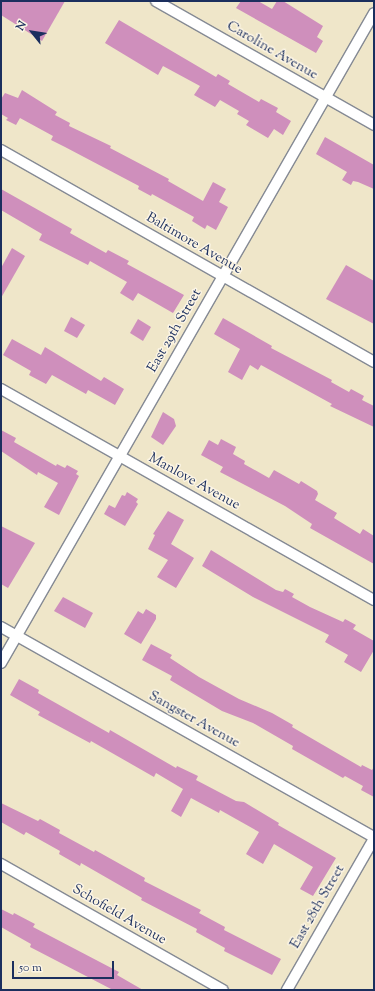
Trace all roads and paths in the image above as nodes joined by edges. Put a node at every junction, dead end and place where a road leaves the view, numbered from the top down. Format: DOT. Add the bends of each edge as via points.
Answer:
graph roads {
  1 [pos="156,1"];
  2 [pos="374,13"];
  3 [pos="325,97"];
  4 [pos="374,125"];
  5 [pos="1,150"];
  6 [pos="223,277"];
  7 [pos="374,362"];
  8 [pos="1,389"];
  9 [pos="119,456"];
  10 [pos="374,600"];
  11 [pos="1,626"];
  12 [pos="17,635"];
  13 [pos="1,663"];
  14 [pos="374,838"];
  15 [pos="1,864"];
  16 [pos="223,990"];
  17 [pos="287,990"];
  1 -- 3 [label="street, Caroline Avenue"];
  2 -- 3 [label="street, East 29th Street"];
  3 -- 4 [label="street, Caroline Avenue"];
  3 -- 6 [label="street, East 29th Street"];
  5 -- 6 [label="street, Baltimore Avenue"];
  6 -- 7 [label="street, Baltimore Avenue"];
  6 -- 9 [label="street, East 29th Street"];
  8 -- 9 [label="street, Manlove Avenue"];
  9 -- 10 [label="street, Manlove Avenue"];
  9 -- 12 [label="street, East 29th Street"];
  11 -- 12 [label="street, Sangster Avenue"];
  12 -- 13 [label="street, East 29th Street"];
  12 -- 14 [label="street, Sangster Avenue"];
  14 -- 17 [label="street, East 28th Street"];
  15 -- 16 [label="street, Schofield Avenue"];
}
